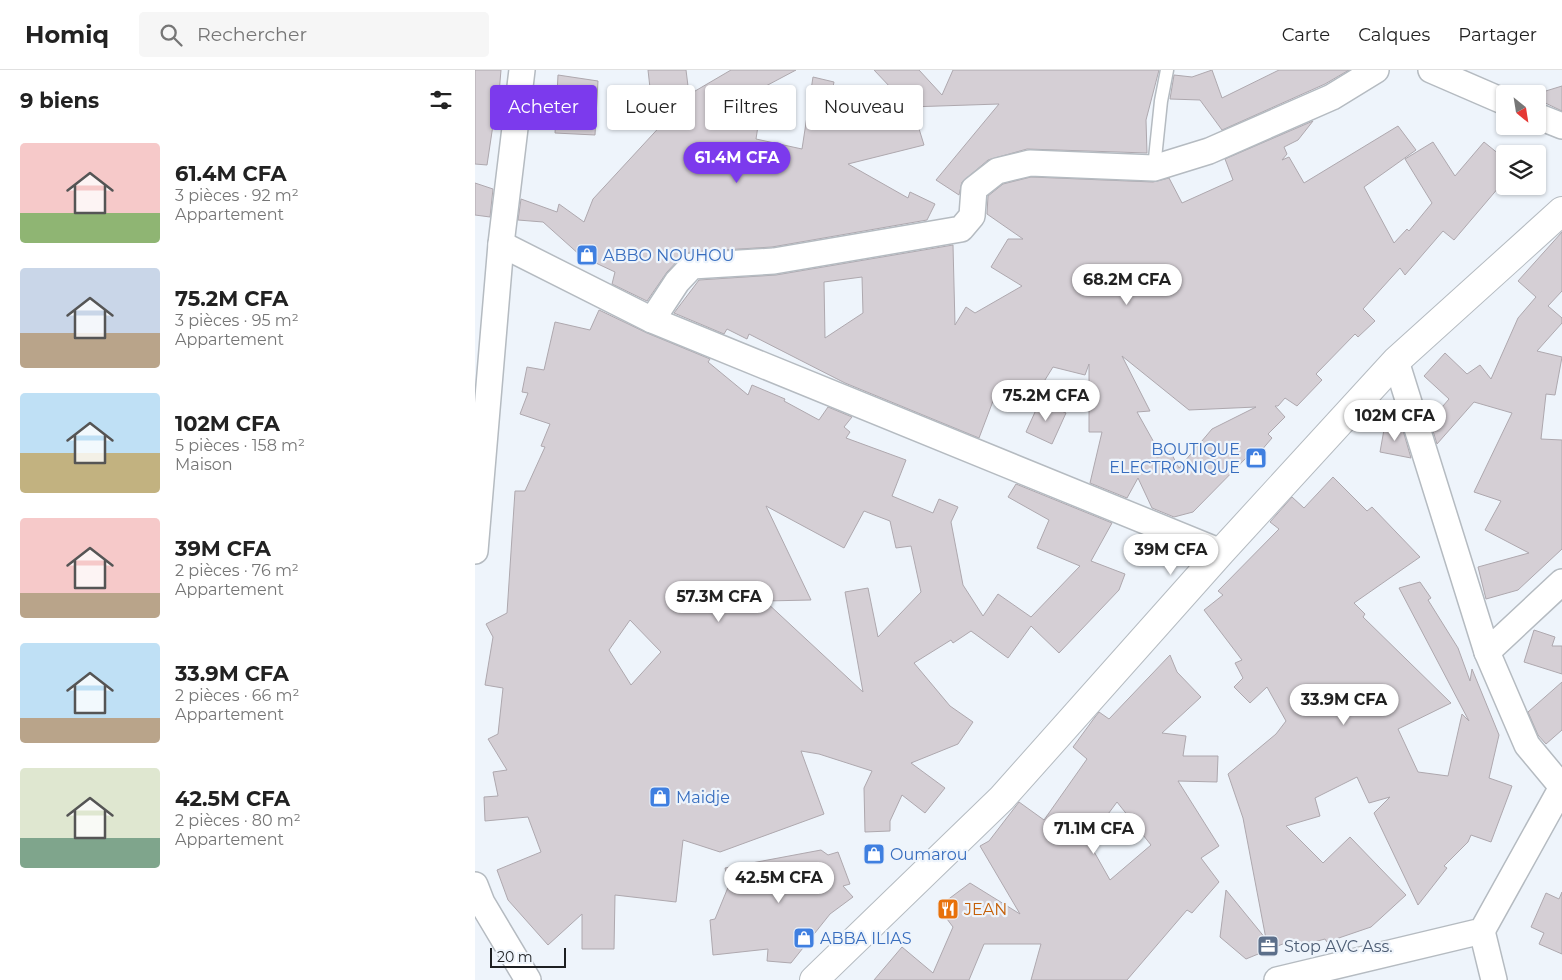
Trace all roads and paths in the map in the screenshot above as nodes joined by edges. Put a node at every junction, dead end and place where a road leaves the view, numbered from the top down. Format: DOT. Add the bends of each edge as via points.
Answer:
graph roads {
  1 [pos="522,70"];
  2 [pos="1167,70"];
  3 [pos="1376,70"];
  4 [pos="1431,70"];
  5 [pos="1496,98"];
  6 [pos="1546,120"];
  7 [pos="1562,126"];
  8 [pos="1154,168"];
  9 [pos="1562,211"];
  10 [pos="501,244"];
  11 [pos="652,320"];
  12 [pos="1396,361"];
  13 [pos="475,551"];
  14 [pos="1221,552"];
  15 [pos="1562,582"];
  16 [pos="1487,652"];
  17 [pos="1562,787"];
  18 [pos="475,885"];
  19 [pos="1482,931"];
  20 [pos="528,980"];
  21 [pos="814,980"];
  22 [pos="1277,980"];
  23 [pos="1494,980"];
  1 -- 10 [label="street"];
  2 -- 8 [label="lane"];
  3 -- 8 [label="street" via="1314,104 1209,151"];
  4 -- 5 [label="street"];
  6 -- 7 [label="street"];
  8 -- 11 [label="street" via="1029,163 997,171 974,189 971,216 961,229 774,261 692,266 677,282"];
  9 -- 12 [label="main road"];
  10 -- 11 [label="street"];
  10 -- 13 [label="street"];
  11 -- 14 [label="street"];
  12 -- 14 [label="main road"];
  12 -- 16 [label="street"];
  14 -- 21 [label="main road" via="1002,798"];
  15 -- 16 [label="street"];
  16 -- 17 [label="street" via="1527,745"];
  17 -- 19 [label="street"];
  18 -- 20 [label="street" via="482,903"];
  19 -- 22 [label="street"];
  19 -- 23 [label="street"];
}
